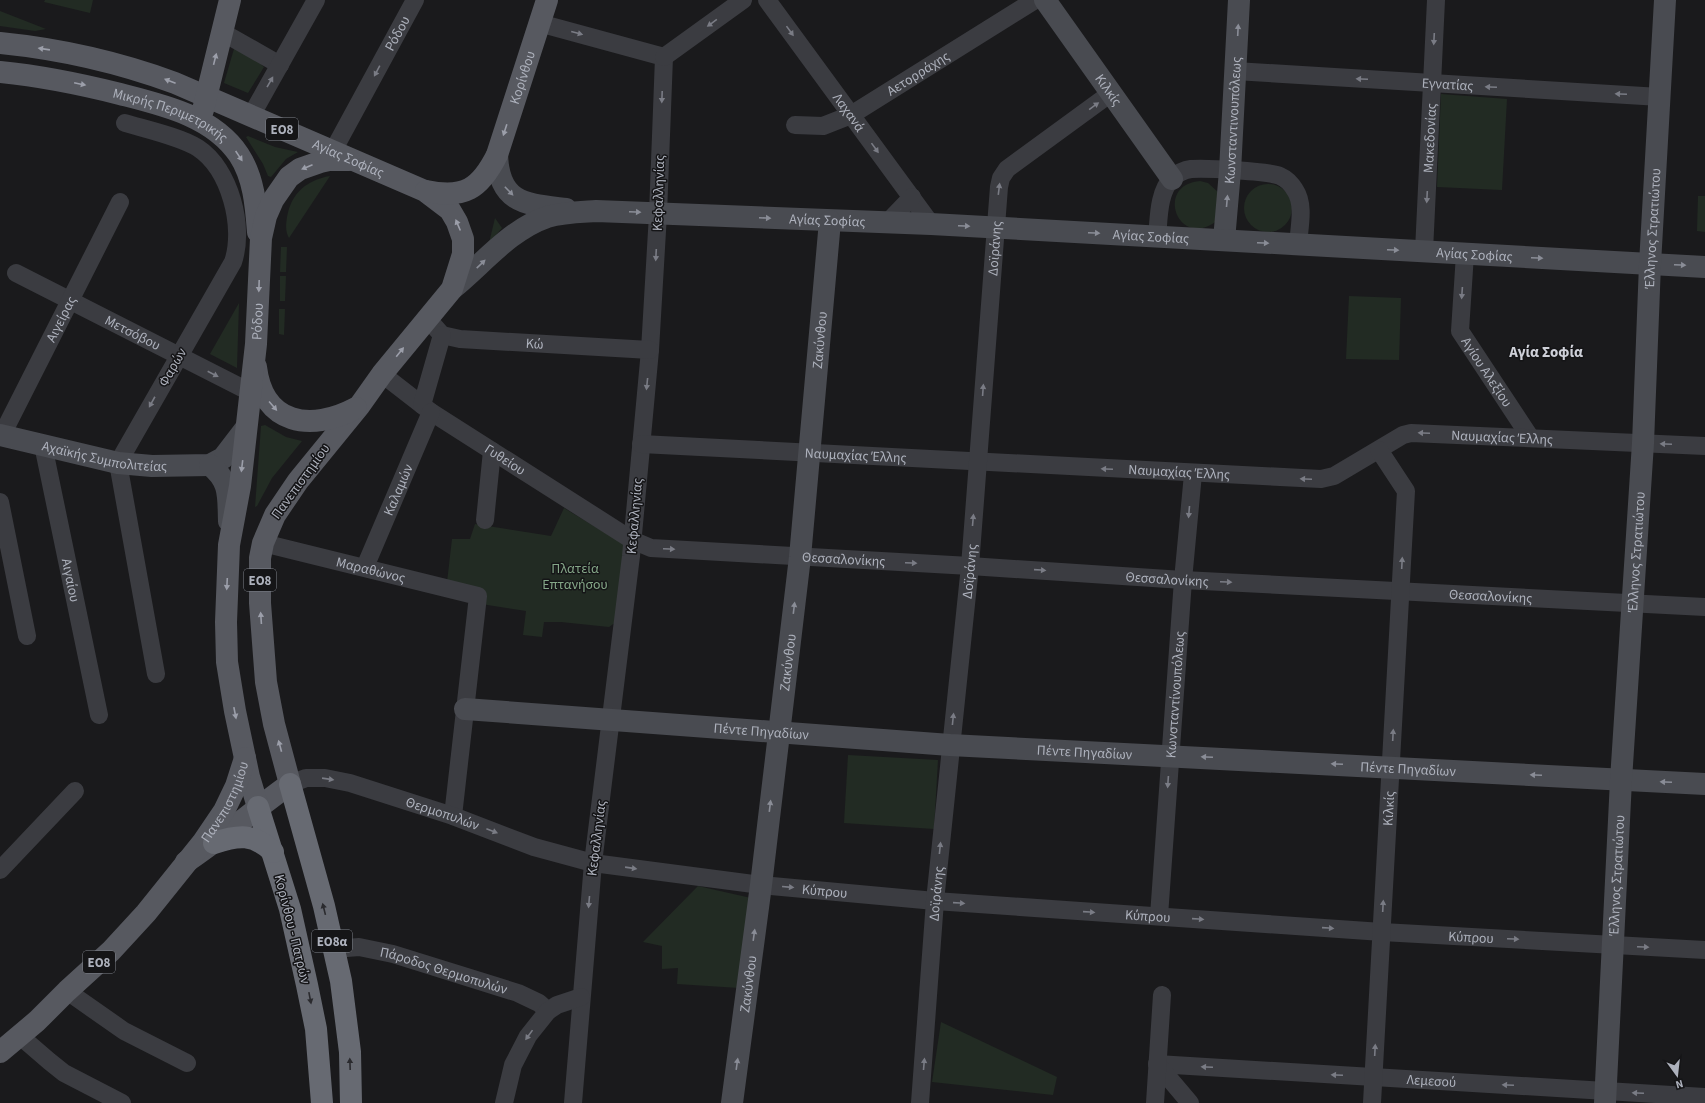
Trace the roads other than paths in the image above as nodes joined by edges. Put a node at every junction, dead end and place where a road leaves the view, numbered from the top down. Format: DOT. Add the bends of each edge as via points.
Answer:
graph roads {
  1 [pos="230,0"];
  2 [pos="316,0"];
  3 [pos="415,0"];
  4 [pos="547,0"];
  5 [pos="743,0"];
  6 [pos="767,0"];
  7 [pos="1035,0"];
  8 [pos="1045,0"];
  9 [pos="1240,0"];
  10 [pos="1436,0"];
  11 [pos="1666,0"];
  12 [pos="539,23"];
  13 [pos="222,32"];
  14 [pos="0,43"];
  15 [pos="664,57"];
  16 [pos="280,65"];
  17 [pos="1235,71"];
  18 [pos="0,72"];
  19 [pos="1432,83"];
  20 [pos="1111,93"];
  21 [pos="1660,96"];
  22 [pos="206,97"];
  23 [pos="851,115"];
  24 [pos="251,116"];
  25 [pos="200,121"];
  26 [pos="125,123"];
  27 [pos="795,125"];
  28 [pos="194,146"];
  29 [pos="333,151"];
  30 [pos="497,155"];
  31 [pos="358,162"];
  32 [pos="1230,171"];
  33 [pos="1172,179"];
  34 [pos="425,191"];
  35 [pos="912,197"];
  36 [pos="120,202"];
  37 [pos="596,211"];
  38 [pos="658,214"];
  39 [pos="830,221"];
  40 [pos="887,223"];
  41 [pos="932,224"];
  42 [pos="996,228"];
  43 [pos="1157,236"];
  44 [pos="1224,240"];
  45 [pos="1298,244"];
  46 [pos="260,247"];
  47 [pos="1424,251"];
  48 [pos="1465,254"];
  49 [pos="1650,264"];
  50 [pos="1705,267"];
  51 [pos="16,273"];
  52 [pos="452,289"];
  53 [pos="70,301"];
  54 [pos="427,318"];
  55 [pos="442,335"];
  56 [pos="256,344"];
  57 [pos="650,350"];
  58 [pos="178,356"];
  59 [pos="382,374"];
  60 [pos="250,392"];
  61 [pos="360,405"];
  62 [pos="427,409"];
  63 [pos="246,428"];
  64 [pos="1,435"];
  65 [pos="1530,437"];
  66 [pos="1643,443"];
  67 [pos="641,444"];
  68 [pos="43,445"];
  69 [pos="1705,446"];
  70 [pos="492,450"];
  71 [pos="1379,450"];
  72 [pos="810,452"];
  73 [pos="978,461"];
  74 [pos="118,463"];
  75 [pos="210,465"];
  76 [pos="1193,474"];
  77 [pos="0,502"];
  78 [pos="485,520"];
  79 [pos="632,540"];
  80 [pos="263,543"];
  81 [pos="229,545"];
  82 [pos="800,557"];
  83 [pos="970,566"];
  84 [pos="365,567"];
  85 [pos="1183,580"];
  86 [pos="1400,591"];
  87 [pos="1632,604"];
  88 [pos="1705,608"];
  89 [pos="28,636"];
  90 [pos="156,674"];
  91 [pos="465,709"];
  92 [pos="99,715"];
  93 [pos="611,720"];
  94 [pos="779,733"];
  95 [pos="950,744"];
  96 [pos="1170,755"];
  97 [pos="245,758"];
  98 [pos="1391,767"];
  99 [pos="1621,780"];
  100 [pos="290,784"];
  101 [pos="1705,784"];
  102 [pos="75,791"];
  103 [pos="258,807"];
  104 [pos="453,816"];
  105 [pos="214,843"];
  106 [pos="273,852"];
  107 [pos="186,862"];
  108 [pos="593,863"];
  109 [pos="0,870"];
  110 [pos="761,884"];
  111 [pos="935,901"];
  112 [pos="1159,916"];
  113 [pos="1382,932"];
  114 [pos="1613,945"];
  115 [pos="334,949"];
  116 [pos="1705,950"];
  117 [pos="67,991"];
  118 [pos="1162,995"];
  119 [pos="581,997"];
  120 [pos="548,1011"];
  121 [pos="20,1036"];
  122 [pos="0,1052"];
  123 [pos="187,1063"];
  124 [pos="1157,1064"];
  125 [pos="1374,1077"];
  126 [pos="1606,1097"];
  127 [pos="1705,1097"];
  128 [pos="122,1103"];
  129 [pos="322,1103"];
  130 [pos="350,1103"];
  131 [pos="504,1103"];
  132 [pos="573,1103"];
  133 [pos="732,1103"];
  134 [pos="920,1103"];
  135 [pos="1155,1103"];
  136 [pos="1190,1103"];
  137 [pos="1372,1103"];
  1 -- 13 [label="main road"];
  2 -- 16 [label="street"];
  3 -- 29 [label="street, Ρόδου, one-way"];
  4 -- 12 [label="main road, Κορίνθου / ΕΟ8"];
  5 -- 15 [label="street, one-way"];
  6 -- 23 [label="street, Λαχανά, one-way"];
  7 -- 23 [label="street, Αετορράχης"];
  8 -- 20 [label="main road, Κιλκίς"];
  17 -- 9 [label="main road, Κωνσταντινουπόλεως, one-way"];
  10 -- 19 [label="street, Μακεδονίας, one-way"];
  11 -- 21 [label="main road, Έλληνος Στρατιώτου"];
  12 -- 15 [label="street, one-way"];
  12 -- 30 [label="main road, Κορίνθου / ΕΟ8, one-way"];
  13 -- 16 [label="street"];
  22 -- 13 [label="main road, one-way"];
  22 -- 14 [label="main road, Μικρής Περιμετρικής, one-way" via="119,64 48,49"];
  15 -- 38 [label="street, Κεφαλληνίας, one-way"];
  24 -- 16 [label="street, one-way"];
  19 -- 17 [label="street, Εγνατίας, one-way"];
  17 -- 32 [label="main road, Κωνσταντινουπόλεως"];
  18 -- 25 [label="main road, Μικρής Περιμετρικής, one-way" via="100,89 162,105"];
  21 -- 19 [label="street, Εγνατίας, one-way"];
  19 -- 47 [label="street, Μακεδονίας, one-way"];
  20 -- 33 [label="main road, Κιλκίς"];
  42 -- 20 [label="street, Δοϊράνης, one-way" via="999,187 1007,169"];
  21 -- 49 [label="main road, Έλληνος Στρατιώτου"];
  22 -- 24 [label="main road, Αγίας Σοφίας / ΕΟ8"];
  22 -- 25 [label="main road"];
  23 -- 27 [label="street, Αετορράχης" via="823,126"];
  23 -- 35 [label="street, Λαχανά, one-way"];
  24 -- 29 [label="main road, Αγίας Σοφίας / ΕΟ8"];
  25 -- 28 [label="street"];
  25 -- 46 [label="main road, Μικρής Περιμετρικής, one-way" via="226,139 244,164 254,198"];
  26 -- 28 [label="street, Φαρών"];
  28 -- 58 [label="street, Φαρών" via="214,165 228,190 236,215 237,242 233,262"];
  29 -- 31 [label="main road, Αγίας Σοφίας / ΕΟ8"];
  30 -- 34 [label="main road, ΕΟ8" via="489,172 478,184 447,195"];
  30 -- 37 [label="main road, one-way" via="498,172 503,185 523,203"];
  31 -- 34 [label="main road, Αγίας Σοφίας / ΕΟ8"];
  31 -- 46 [label="main road, Ρόδου / ΕΟ8, one-way" via="348,159 329,160 309,165 289,177 276,193 269,209"];
  32 -- 33 [label="street" via="1192,169 1181,172"];
  44 -- 32 [label="main road, Κωνσταντινουπόλεως, one-way"];
  32 -- 45 [label="street" via="1273,174 1287,181 1300,201"];
  33 -- 43 [label="street" via="1165,188 1162,198"];
  52 -- 34 [label="main road, ΕΟ8, one-way" via="463,254 463,239 450,210"];
  35 -- 40 [label="street"];
  35 -- 41 [label="street, Λαχανά"];
  36 -- 53 [label="street, Αιγείρας"];
  37 -- 38 [label="main road, Αγίας Σοφίας, one-way"];
  52 -- 37 [label="main road, one-way" via="510,237 531,224 570,212"];
  38 -- 39 [label="main road, Αγίας Σοφίας, one-way"];
  38 -- 57 [label="street, Κεφαλληνίας, one-way"];
  39 -- 40 [label="main road, Αγίας Σοφίας"];
  39 -- 72 [label="main road, Ζακύνθου"];
  40 -- 41 [label="main road, Αγίας Σοφίας"];
  41 -- 42 [label="main road, Αγίας Σοφίας, one-way"];
  42 -- 43 [label="main road, Αγίας Σοφίας, one-way"];
  73 -- 42 [label="street, Δοϊράνης, one-way"];
  43 -- 44 [label="main road, Αγίας Σοφίας"];
  44 -- 45 [label="main road, Αγίας Σοφίας, one-way"];
  45 -- 47 [label="main road, Αγίας Σοφίας, one-way"];
  46 -- 56 [label="main road, Ρόδου / ΕΟ8, one-way"];
  47 -- 48 [label="main road, Αγίας Σοφίας"];
  48 -- 49 [label="main road, Αγίας Σοφίας, one-way"];
  48 -- 65 [label="street, Αγίου Αλεξίου, one-way" via="1460,331"];
  49 -- 50 [label="main road, Αγίας Σοφίας, one-way"];
  49 -- 66 [label="main road, Έλληνος Στρατιώτου"];
  51 -- 53 [label="street, Μετσόβου"];
  52 -- 54 [label="main road, Πανεπιστημίου / ΕΟ8"];
  53 -- 58 [label="street, Μετσόβου"];
  53 -- 64 [label="street, Αιγείρας"];
  54 -- 55 [label="street"];
  59 -- 54 [label="main road, Πανεπιστημίου / ΕΟ8, one-way"];
  55 -- 57 [label="street, Κώ" via="460,339"];
  55 -- 62 [label="street, Καλαμών"];
  56 -- 60 [label="main road, Ρόδου / ΕΟ8"];
  56 -- 61 [label="main road, ΕΟ8, one-way" via="256,367 260,385 271,403 282,414 298,421 320,421 338,416"];
  57 -- 67 [label="street, Κεφαλληνίας, one-way"];
  58 -- 60 [label="street, Μετσόβου, one-way"];
  58 -- 74 [label="street, Φαρών, one-way"];
  59 -- 61 [label="main road, Πανεπιστημίου / ΕΟ8"];
  59 -- 62 [label="street, Γυθείου"];
  60 -- 63 [label="main road, Ρόδου / ΕΟ8"];
  61 -- 80 [label="main road, Πανεπιστημίου / ΕΟ8" via="287,495 269,526"];
  62 -- 70 [label="street, Γυθείου"];
  62 -- 84 [label="street, Καλαμών"];
  63 -- 75 [label="main road" via="223,458"];
  63 -- 81 [label="main road, Ρόδου / ΕΟ8, one-way" via="237,505"];
  64 -- 68 [label="main road, Αχαϊκής Συμπολιτείας"];
  65 -- 66 [label="street, Ναυμαχίας Έλλης"];
  65 -- 71 [label="street, Ναυμαχίας Έλλης, one-way" via="1411,433"];
  69 -- 66 [label="street, Ναυμαχίας Έλλης, one-way"];
  66 -- 87 [label="main road, Έλληνος Στρατιώτου"];
  67 -- 72 [label="street, Ναυμαχίας Έλλης"];
  67 -- 79 [label="street, Κεφαλληνίας"];
  68 -- 74 [label="main road, Αχαϊκής Συμπολιτείας"];
  68 -- 92 [label="street, Αιγαίου"];
  70 -- 78 [label="street"];
  70 -- 79 [label="street, Γυθείου"];
  71 -- 76 [label="street, Ναυμαχίας Έλλης, one-way" via="1328,478"];
  86 -- 71 [label="street, Κιλκίς, one-way" via="1406,491"];
  72 -- 73 [label="street, Ναυμαχίας Έλλης"];
  72 -- 82 [label="main road, Ζακύνθου"];
  76 -- 73 [label="street, Ναυμαχίας Έλλης, one-way"];
  83 -- 73 [label="street, Δοϊράνης, one-way"];
  74 -- 75 [label="main road, Αχαϊκής Συμπολιτείας" via="163,467"];
  74 -- 90 [label="street"];
  75 -- 81 [label="main road" via="221,476 228,489"];
  76 -- 85 [label="street, Κωνσταντίνουπόλεως, one-way"];
  77 -- 89 [label="street"];
  79 -- 82 [label="street, Θεσσαλονίκης, one-way" via="651,548"];
  79 -- 93 [label="street, Κεφαλληνίας"];
  80 -- 84 [label="street, Μαραθώνος"];
  100 -- 80 [label="main road, Πανεπιστημίου / ΕΟ8, one-way" via="266,682 260,603 260,558"];
  81 -- 97 [label="main road, Πανεπιστημίου / ΕΟ8, one-way" via="227,662"];
  82 -- 83 [label="street, Θεσσαλονίκης, one-way"];
  94 -- 82 [label="main road, Ζακύνθου, one-way"];
  83 -- 85 [label="street, Θεσσαλονίκης, one-way"];
  95 -- 83 [label="street, Δοϊράνης, one-way"];
  84 -- 91 [label="street, Μαραθώνος" via="478,596"];
  85 -- 86 [label="street, Θεσσαλονίκης, one-way"];
  85 -- 96 [label="street, Κωνσταντίνουπόλεως"];
  86 -- 87 [label="street, Θεσσαλονίκης"];
  98 -- 86 [label="street, Κιλκίς, one-way"];
  87 -- 88 [label="street, Θεσσαλονίκης"];
  87 -- 99 [label="main road, Έλληνος Στρατιώτου"];
  91 -- 93 [label="main road, Πέντε Πηγαδίων"];
  91 -- 104 [label="street"];
  93 -- 94 [label="main road, Πέντε Πηγαδίων"];
  93 -- 108 [label="street, Κεφαλληνίας"];
  94 -- 95 [label="main road, Πέντε Πηγαδίων"];
  110 -- 94 [label="main road, Ζακύνθου, one-way"];
  95 -- 96 [label="main road, Πέντε Πηγαδίων"];
  111 -- 95 [label="street, Δοϊράνης, one-way"];
  98 -- 96 [label="main road, Πέντε Πηγαδίων, one-way"];
  96 -- 112 [label="street, Κωνσταντίνουπόλεως, one-way"];
  97 -- 103 [label="main road, Κορίνθου - Πατρών / ΕΟ8α"];
  97 -- 107 [label="main road, Πανεπιστημίου / ΕΟ8" via="229,801 209,833"];
  99 -- 98 [label="main road, Πέντε Πηγαδίων, one-way"];
  113 -- 98 [label="street, Κιλκίς, one-way"];
  101 -- 99 [label="main road, Πέντε Πηγαδίων, one-way"];
  99 -- 114 [label="main road, Έλληνος Στρατιώτου"];
  100 -- 103 [label="main road, ΕΟ8"];
  100 -- 104 [label="street, Θερμοπυλών, one-way" via="306,778 325,778 350,783"];
  115 -- 100 [label="highway, ΕΟ8α, one-way"];
  102 -- 109 [label="street"];
  103 -- 105 [label="main road, Πανεπιστημίου / ΕΟ8"];
  103 -- 106 [label="highway, Κορίνθου - Πατρών / ΕΟ8α"];
  104 -- 108 [label="street, Θερμοπυλών, one-way" via="534,847"];
  105 -- 106 [label="highway" via="250,837 262,842"];
  105 -- 107 [label="main road, Πανεπιστημίου / ΕΟ8"];
  106 -- 129 [label="highway, Κορίνθου - Πατρών / ΕΟ8α, one-way" via="290,909 316,1029"];
  107 -- 117 [label="main road, Πανεπιστημίου / ΕΟ8" via="134,928"];
  108 -- 110 [label="street, Κύπρου, one-way"];
  108 -- 119 [label="street, Κεφαλληνίας, one-way"];
  110 -- 111 [label="street, Κύπρου, one-way"];
  133 -- 110 [label="main road, Ζακύνθου, one-way"];
  111 -- 112 [label="street, Κύπρου, one-way"];
  134 -- 111 [label="street, Δοϊράνης, one-way"];
  112 -- 113 [label="street, Κύπρου, one-way"];
  113 -- 114 [label="street, Κύπρου, one-way"];
  125 -- 113 [label="street, Κιλκίς, one-way"];
  114 -- 116 [label="street, Κύπρου, one-way"];
  114 -- 126 [label="main road, Έλληνος Στρατιώτου"];
  115 -- 120 [label="street, Πάροδος Θερμοπυλών" via="359,947 393,954 518,993 539,1003"];
  130 -- 115 [label="highway, ΕΟ8α, one-way" via="350,1052 345,1003"];
  117 -- 121 [label="main road, Πανεπιστημίου / ΕΟ8"];
  117 -- 123 [label="street" via="124,1031"];
  118 -- 124 [label="street"];
  119 -- 120 [label="street" via="565,1001"];
  119 -- 132 [label="street, Κεφαλληνίας"];
  120 -- 131 [label="street, one-way" via="517,1054 509,1076"];
  121 -- 122 [label="main road, Πανεπιστημίου / ΕΟ8"];
  121 -- 128 [label="street" via="64,1073"];
  125 -- 124 [label="street, Λεμεσού, one-way"];
  124 -- 135 [label="street"];
  124 -- 136 [label="street"];
  126 -- 125 [label="street, Λεμεσού, one-way"];
  125 -- 137 [label="street, Κιλκίς"];
  127 -- 126 [label="street, Λεμεσού, one-way"];
}
